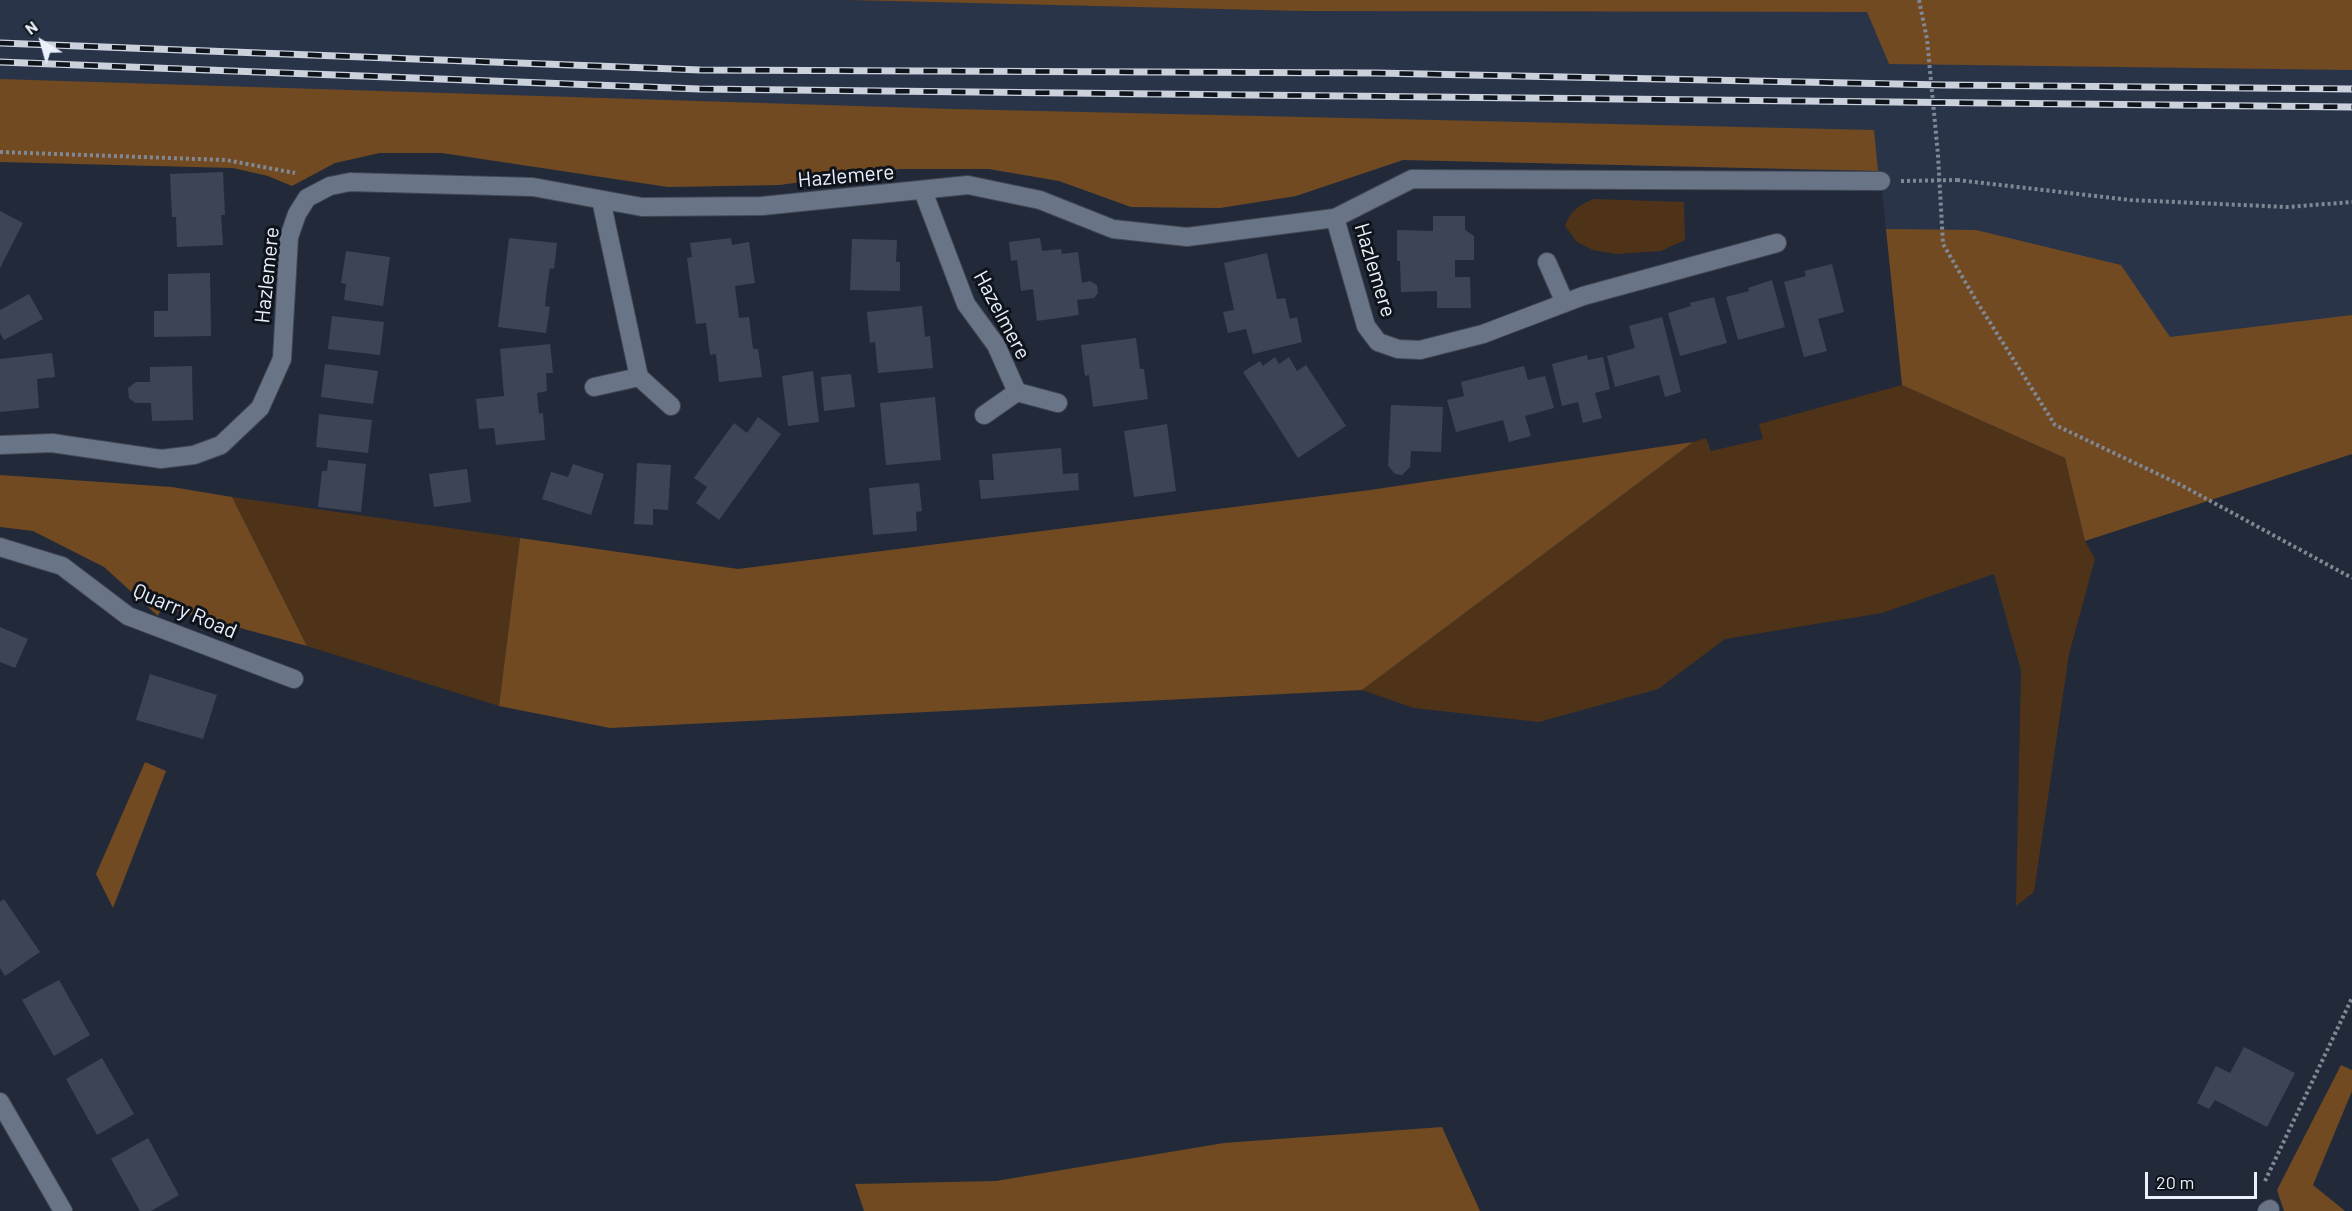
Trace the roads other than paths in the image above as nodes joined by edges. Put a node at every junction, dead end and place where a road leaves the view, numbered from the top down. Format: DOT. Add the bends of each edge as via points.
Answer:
graph roads {
  1 [pos="1881,181"];
  2 [pos="923,191"];
  3 [pos="602,200"];
  4 [pos="1335,218"];
  5 [pos="1777,243"];
  6 [pos="1547,262"];
  7 [pos="1565,303"];
  8 [pos="639,377"];
  9 [pos="594,387"];
  10 [pos="1017,392"];
  11 [pos="1058,402"];
  12 [pos="670,406"];
  13 [pos="984,415"];
  14 [pos="0,445"];
  15 [pos="0,548"];
  16 [pos="294,679"];
  17 [pos="0,1102"];
  18 [pos="63,1211"];
  1 -- 4 [label="street" via="1412,179"];
  2 -- 3 [label="street, Hazlemere" via="762,206 642,207"];
  2 -- 4 [label="street, Hazlemere" via="968,185 1040,200 1113,229 1187,237"];
  2 -- 10 [label="street, Hazelmere" via="966,304 996,345"];
  3 -- 8 [label="street"];
  3 -- 14 [label="street, Hazlemere" via="533,187 350,182 330,186 307,198 289,237 282,359 260,408 221,445 194,455 161,459 52,443"];
  4 -- 7 [label="street, Hazlemere" via="1366,326 1378,342 1398,349 1420,350 1483,334"];
  5 -- 7 [label="street, Hazlemere"];
  6 -- 7 [label="street"];
  8 -- 9 [label="street"];
  8 -- 12 [label="street"];
  10 -- 11 [label="street, Hazelmere"];
  10 -- 13 [label="street, Hazelmere"];
  15 -- 16 [label="street, Quarry Road" via="62,566 128,616"];
  17 -- 18 [label="street"];
}
